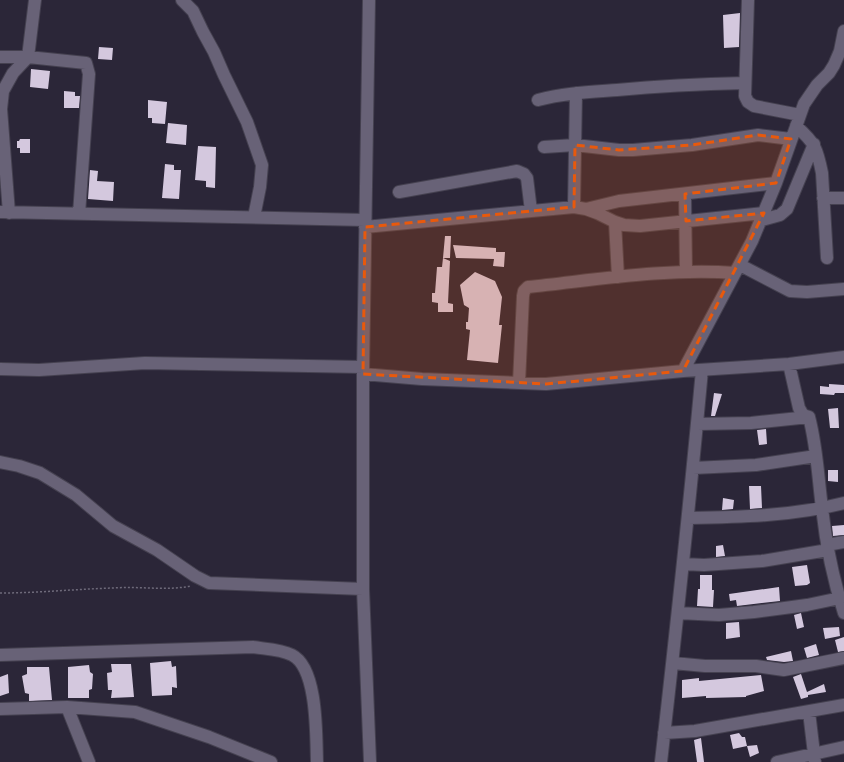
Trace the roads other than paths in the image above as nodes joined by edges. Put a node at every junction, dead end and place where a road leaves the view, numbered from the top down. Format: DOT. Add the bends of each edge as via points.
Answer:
graph roads {
  1 [pos="35,0"];
  2 [pos="182,0"];
  3 [pos="369,0"];
  4 [pos="748,0"];
  5 [pos="844,31"];
  6 [pos="0,57"];
  7 [pos="28,57"];
  8 [pos="745,83"];
  9 [pos="576,93"];
  10 [pos="538,100"];
  11 [pos="798,120"];
  12 [pos="791,139"];
  13 [pos="814,144"];
  14 [pos="575,145"];
  15 [pos="544,147"];
  16 [pos="776,183"];
  17 [pos="399,192"];
  18 [pos="685,194"];
  19 [pos="823,198"];
  20 [pos="844,198"];
  21 [pos="580,208"];
  22 [pos="531,211"];
  23 [pos="5,212"];
  24 [pos="79,214"];
  25 [pos="763,216"];
  26 [pos="254,217"];
  27 [pos="686,221"];
  28 [pos="615,222"];
  29 [pos="365,224"];
  30 [pos="827,258"];
  31 [pos="738,269"];
  32 [pos="686,272"];
  33 [pos="618,277"];
  34 [pos="844,289"];
  35 [pos="844,357"];
  36 [pos="789,364"];
  37 [pos="0,369"];
  38 [pos="363,370"];
  39 [pos="702,370"];
  40 [pos="683,371"];
  41 [pos="520,383"];
  42 [pos="809,417"];
  43 [pos="697,424"];
  44 [pos="816,456"];
  45 [pos="0,462"];
  46 [pos="693,468"];
  47 [pos="844,504"];
  48 [pos="822,509"];
  49 [pos="688,518"];
  50 [pos="844,542"];
  51 [pos="827,547"];
  52 [pos="684,564"];
  53 [pos="840,586"];
  54 [pos="362,589"];
  55 [pos="840,598"];
  56 [pos="678,613"];
  57 [pos="844,613"];
  58 [pos="0,655"];
  59 [pos="844,658"];
  60 [pos="672,663"];
  61 [pos="844,705"];
  62 [pos="67,707"];
  63 [pos="0,709"];
  64 [pos="809,712"];
  65 [pos="664,733"];
  66 [pos="844,747"];
  67 [pos="814,758"];
  68 [pos="90,762"];
  69 [pos="271,762"];
  70 [pos="317,762"];
  71 [pos="370,762"];
  72 [pos="661,762"];
  73 [pos="777,762"];
  1 -- 7 [label="street"];
  2 -- 26 [label="street" via="193,11 214,52 247,122 262,165"];
  3 -- 29 [label="street"];
  4 -- 8 [label="street"];
  5 -- 11 [label="street" via="834,65 813,89"];
  6 -- 7 [label="street"];
  7 -- 23 [label="street" via="13,73 3,91 1,109"];
  7 -- 24 [label="street" via="86,63 89,74"];
  8 -- 9 [label="street"];
  8 -- 11 [label="street" via="745,96 748,102"];
  9 -- 10 [label="street"];
  9 -- 14 [label="street"];
  11 -- 12 [label="street"];
  11 -- 13 [label="street"];
  12 -- 14 [label="street" via="758,135 692,145 619,150"];
  12 -- 16 [label="street"];
  13 -- 19 [label="street" via="820,159"];
  13 -- 25 [label="street" via="787,209 780,215"];
  14 -- 15 [label="street"];
  14 -- 21 [label="street"];
  16 -- 18 [label="street"];
  16 -- 25 [label="street"];
  17 -- 22 [label="street" via="517,171 527,178"];
  18 -- 21 [label="street"];
  18 -- 27 [label="street"];
  19 -- 20 [label="street"];
  19 -- 30 [label="street"];
  21 -- 22 [label="street"];
  21 -- 28 [label="street"];
  22 -- 29 [label="street"];
  23 -- 24 [label="street"];
  24 -- 26 [label="street"];
  25 -- 27 [label="street"];
  25 -- 31 [label="street"];
  26 -- 29 [label="street"];
  27 -- 28 [label="street" via="640,226"];
  27 -- 32 [label="street"];
  28 -- 33 [label="street"];
  29 -- 38 [label="street"];
  31 -- 32 [label="street"];
  31 -- 34 [label="street" via="790,291"];
  31 -- 40 [label="street"];
  32 -- 33 [label="street"];
  33 -- 41 [label="street" via="528,287 524,291"];
  35 -- 36 [label="street"];
  36 -- 39 [label="street"];
  36 -- 42 [label="street" via="799,408 803,415"];
  37 -- 38 [label="street" via="39,370 145,363"];
  38 -- 41 [label="street" via="422,378"];
  38 -- 54 [label="street"];
  39 -- 40 [label="street"];
  39 -- 43 [label="street"];
  40 -- 41 [label="street" via="546,384"];
  42 -- 43 [label="street" via="751,423"];
  42 -- 44 [label="street"];
  43 -- 46 [label="street"];
  44 -- 46 [label="street" via="756,465"];
  44 -- 48 [label="street"];
  45 -- 54 [label="street" via="40,473 76,496 113,526 209,583"];
  46 -- 49 [label="street"];
  47 -- 48 [label="street"];
  48 -- 49 [label="street" via="768,515"];
  48 -- 51 [label="street"];
  49 -- 52 [label="street"];
  50 -- 51 [label="street"];
  51 -- 52 [label="street" via="762,561"];
  51 -- 53 [label="street"];
  52 -- 56 [label="street"];
  53 -- 55 [label="street"];
  54 -- 71 [label="street"];
  55 -- 56 [label="street" via="754,612"];
  55 -- 57 [label="street"];
  56 -- 60 [label="street"];
  58 -- 70 [label="street" via="253,647 293,655 302,664 310,681 314,701"];
  59 -- 60 [label="street" via="784,670 756,666"];
  60 -- 65 [label="street"];
  61 -- 64 [label="street"];
  62 -- 63 [label="street"];
  62 -- 68 [label="street"];
  62 -- 69 [label="street" via="135,712 209,737"];
  64 -- 65 [label="street" via="695,731"];
  64 -- 67 [label="street"];
  65 -- 72 [label="street"];
  66 -- 67 [label="street"];
  67 -- 73 [label="street"];
}
